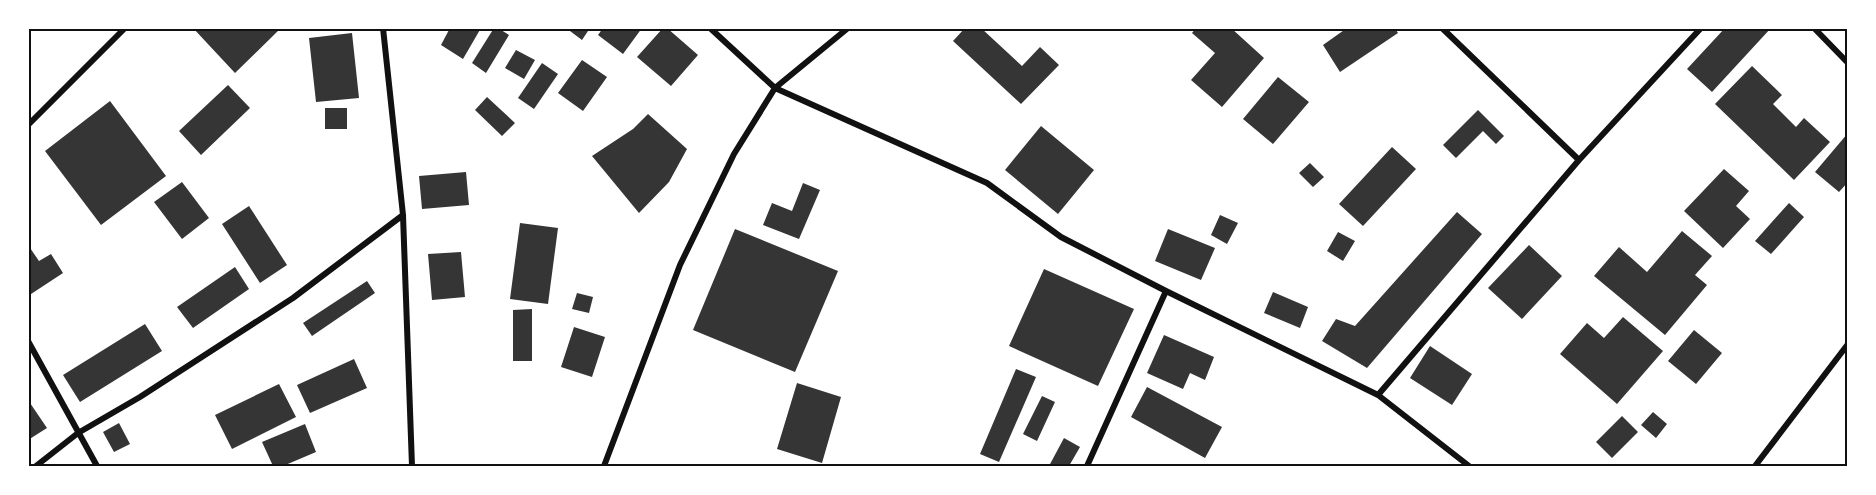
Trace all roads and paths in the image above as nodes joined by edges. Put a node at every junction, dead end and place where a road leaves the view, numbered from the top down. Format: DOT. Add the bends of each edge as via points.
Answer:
graph roads {
  1 [pos="125,28"];
  2 [pos="383,28"];
  3 [pos="710,28"];
  4 [pos="848,28"];
  5 [pos="1442,28"];
  6 [pos="1701,28"];
  7 [pos="1814,28"];
  8 [pos="1848,63"];
  9 [pos="774,88"];
  10 [pos="28,125"];
  11 [pos="1579,160"];
  12 [pos="403,214"];
  13 [pos="1166,291"];
  14 [pos="28,341"];
  15 [pos="1848,344"];
  16 [pos="1378,395"];
  17 [pos="78,433"];
  18 [pos="36,466"];
  19 [pos="98,466"];
  20 [pos="412,466"];
  21 [pos="604,466"];
  22 [pos="1087,466"];
  23 [pos="1468,466"];
  24 [pos="1755,466"];
  1 -- 10 [label="street"];
  2 -- 12 [label="street"];
  3 -- 9 [label="street"];
  4 -- 9 [label="street"];
  5 -- 11 [label="street"];
  6 -- 11 [label="street"];
  7 -- 8 [label="street"];
  9 -- 13 [label="street" via="987,183 1061,237"];
  9 -- 21 [label="street" via="734,154 680,265"];
  11 -- 16 [label="street"];
  12 -- 17 [label="street" via="293,298"];
  12 -- 20 [label="street"];
  13 -- 16 [label="street"];
  13 -- 22 [label="street"];
  14 -- 17 [label="street"];
  15 -- 24 [label="street"];
  16 -- 23 [label="street"];
  17 -- 18 [label="street"];
  17 -- 19 [label="street"];
}
